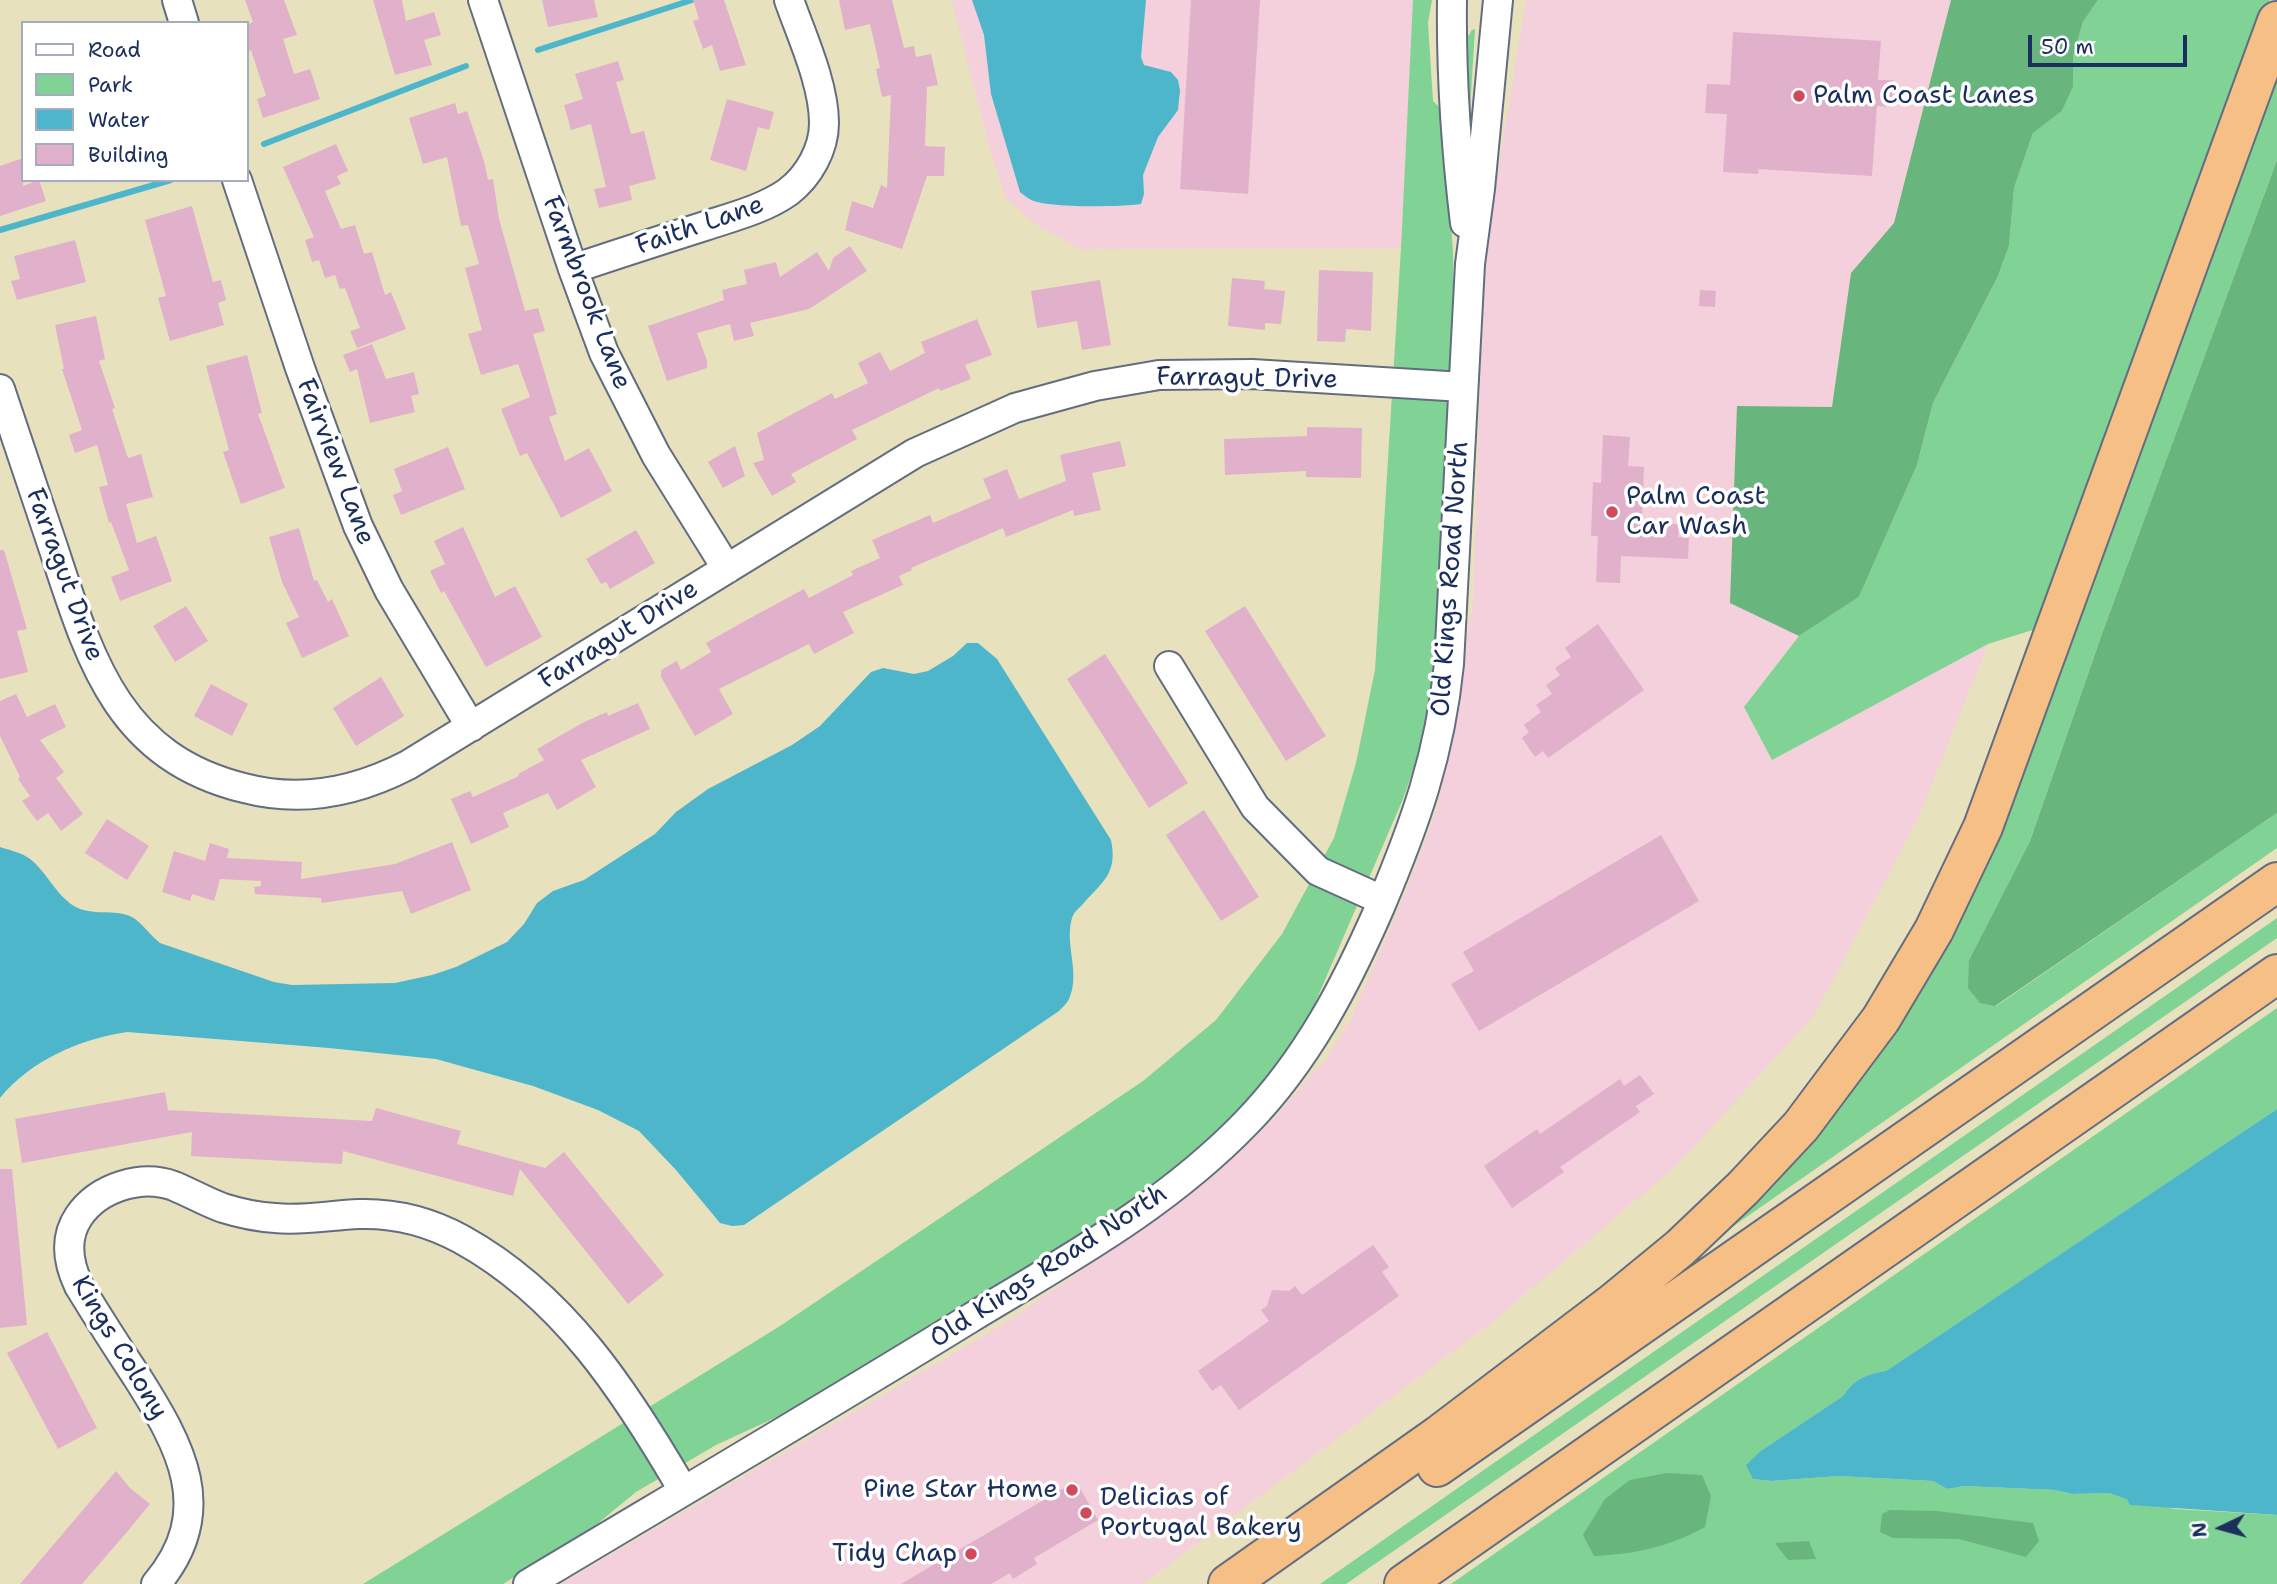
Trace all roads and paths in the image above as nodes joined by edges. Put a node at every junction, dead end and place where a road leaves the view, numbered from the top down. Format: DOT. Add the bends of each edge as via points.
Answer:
graph roads {
  1 [pos="177,0"];
  2 [pos="483,0"];
  3 [pos="789,0"];
  4 [pos="1452,0"];
  5 [pos="1498,0"];
  6 [pos="183,21"];
  7 [pos="2277,21"];
  8 [pos="238,182"];
  9 [pos="1470,264"];
  10 [pos="573,269"];
  11 [pos="1463,387"];
  12 [pos="0,389"];
  13 [pos="727,569"];
  14 [pos="1169,666"];
  15 [pos="471,727"];
  16 [pos="2277,882"];
  17 [pos="1382,900"];
  18 [pos="2277,974"];
  19 [pos="683,1490"];
  20 [pos="156,1584"];
  21 [pos="528,1584"];
  22 [pos="1228,1584"];
  23 [pos="1269,1584"];
  24 [pos="1404,1584"];
  1 -- 6 [label="street"];
  2 -- 10 [label="street, Farmbrook Lane"];
  3 -- 10 [label="street, Faith Lane" via="822,108 822,137 805,175 779,198 750,211"];
  4 -- 9 [label="street, Old Kings Road North" via="1451,68"];
  5 -- 9 [label="street, Old Kings Road North"];
  7 -- 22 [label="highway" via="1983,827 1934,930 1881,1019 1801,1126 1680,1248 1439,1435"];
  8 -- 15 [label="street, Fairview Lane" via="358,526 389,590"];
  9 -- 11 [label="street, Old Kings Road North"];
  10 -- 13 [label="street, Farmbrook Lane" via="604,353 634,415"];
  11 -- 13 [label="street, Farragut Drive" via="1214,373 1159,375 1055,395 980,422 915,453"];
  11 -- 17 [label="street, Old Kings Road North" via="1445,701 1433,764"];
  12 -- 15 [label="street, Farragut Drive" via="93,659 129,719 165,752 222,782 305,796 376,780"];
  13 -- 15 [label="street, Farragut Drive"];
  14 -- 17 [label="street" via="1255,807 1318,871"];
  16 -- 23 [label="highway"];
  17 -- 19 [label="street, Old Kings Road North" via="1340,992 1307,1047 1249,1120 1193,1172 1127,1223"];
  18 -- 24 [label="highway"];
  19 -- 20 [label="street, Kings Colony" via="612,1378 577,1333 522,1280 460,1239 421,1222 391,1216 259,1216 224,1208 172,1185 133,1182 88,1206 74,1226 69,1250 79,1286 160,1414 184,1466 188,1499 184,1535"];
  19 -- 21 [label="street, Old Kings Road North"];
}
